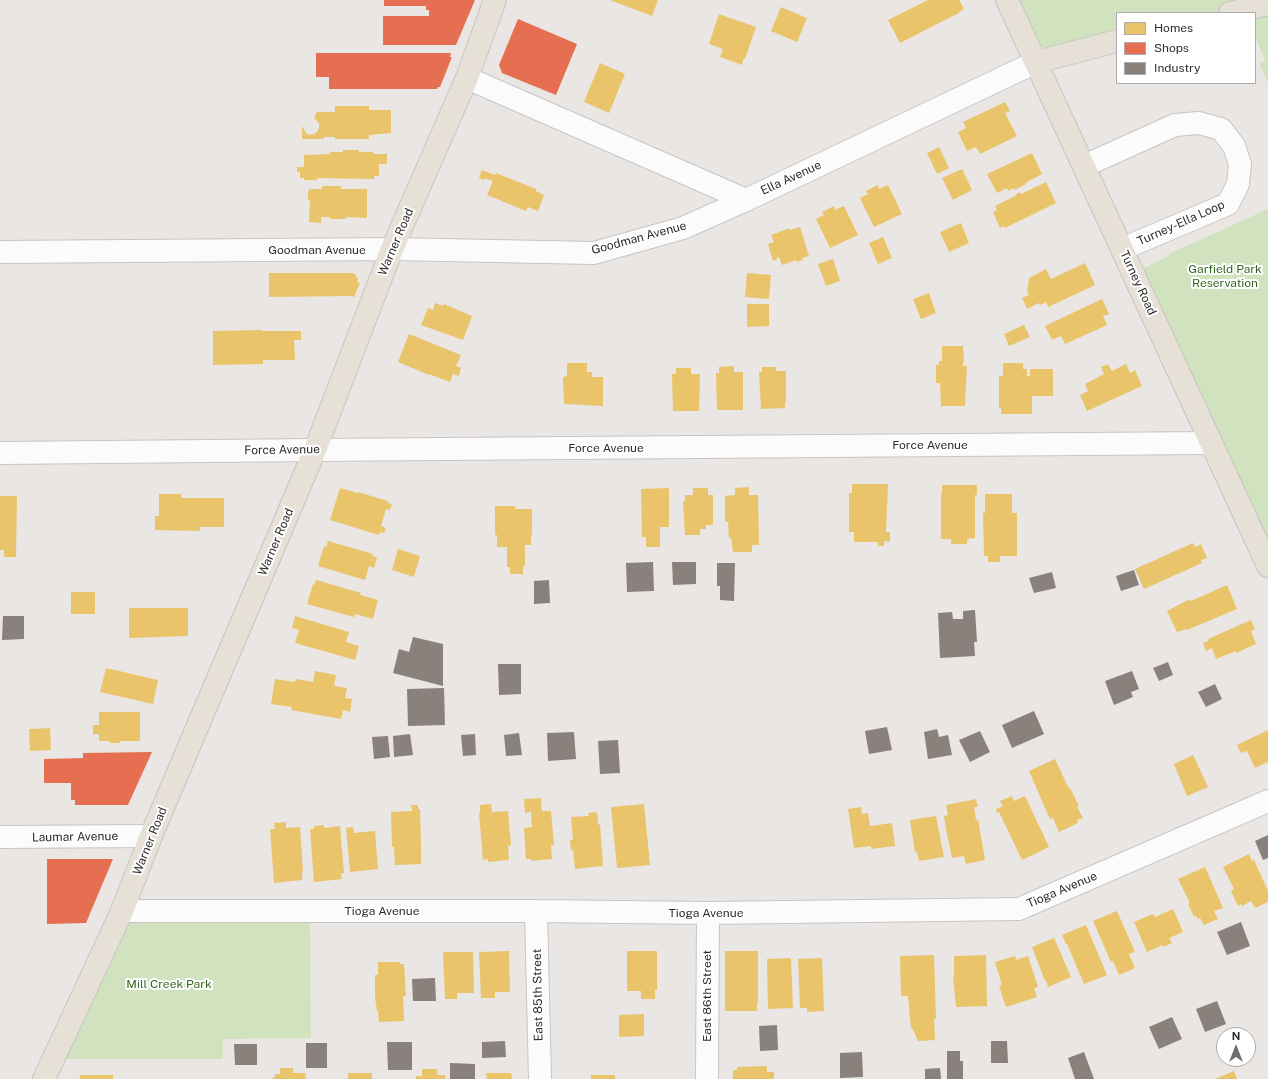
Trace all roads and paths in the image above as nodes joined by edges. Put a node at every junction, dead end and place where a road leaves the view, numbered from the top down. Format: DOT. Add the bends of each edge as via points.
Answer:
graph roads {
  1 [pos="495,0"];
  2 [pos="1007,0"];
  3 [pos="1268,4"];
  4 [pos="1234,12"];
  5 [pos="1116,41"];
  6 [pos="1036,62"];
  7 [pos="466,78"];
  8 [pos="1084,166"];
  9 [pos="746,200"];
  10 [pos="392,249"];
  11 [pos="1122,249"];
  12 [pos="0,252"];
  13 [pos="1211,443"];
  14 [pos="315,450"];
  15 [pos="0,453"];
  16 [pos="1268,566"];
  17 [pos="1268,801"];
  18 [pos="151,836"];
  19 [pos="0,837"];
  20 [pos="122,911"];
  21 [pos="536,911"];
  22 [pos="708,913"];
  23 [pos="44,1079"];
  24 [pos="540,1079"];
  25 [pos="707,1079"];
  1 -- 7 [label="main road, Warner Road"];
  2 -- 6 [label="main road, Turney Road"];
  3 -- 4 [label="main road"];
  5 -- 6 [label="main road, Ella Avenue"];
  6 -- 8 [label="main road, Turney Road"];
  6 -- 9 [label="street, Ella Avenue"];
  7 -- 9 [label="street, Ella Avenue"];
  7 -- 10 [label="main road, Warner Road"];
  8 -- 11 [label="main road, Turney Road"];
  8 -- 11 [label="street, Turney-Ella Loop" via="1175,125 1199,123 1221,129 1234,146 1240,164 1238,184 1228,204"];
  9 -- 10 [label="street, Goodman Avenue" via="683,228 594,252"];
  10 -- 12 [label="street, Goodman Avenue"];
  10 -- 14 [label="main road, Warner Road"];
  11 -- 13 [label="main road, Turney Road"];
  13 -- 14 [label="street, Force Avenue"];
  13 -- 16 [label="main road, Turney Road"];
  14 -- 15 [label="street, Force Avenue"];
  14 -- 18 [label="main road, Warner Road"];
  17 -- 22 [label="street, Tioga Avenue" via="1019,909"];
  18 -- 19 [label="street, Laumar Avenue"];
  18 -- 20 [label="main road, Warner Road"];
  20 -- 21 [label="street, Tioga Avenue"];
  20 -- 23 [label="main road, Warner Road"];
  21 -- 22 [label="street, Tioga Avenue"];
  21 -- 24 [label="street, East 85th Street"];
  22 -- 25 [label="street, East 86th Street"];
}
